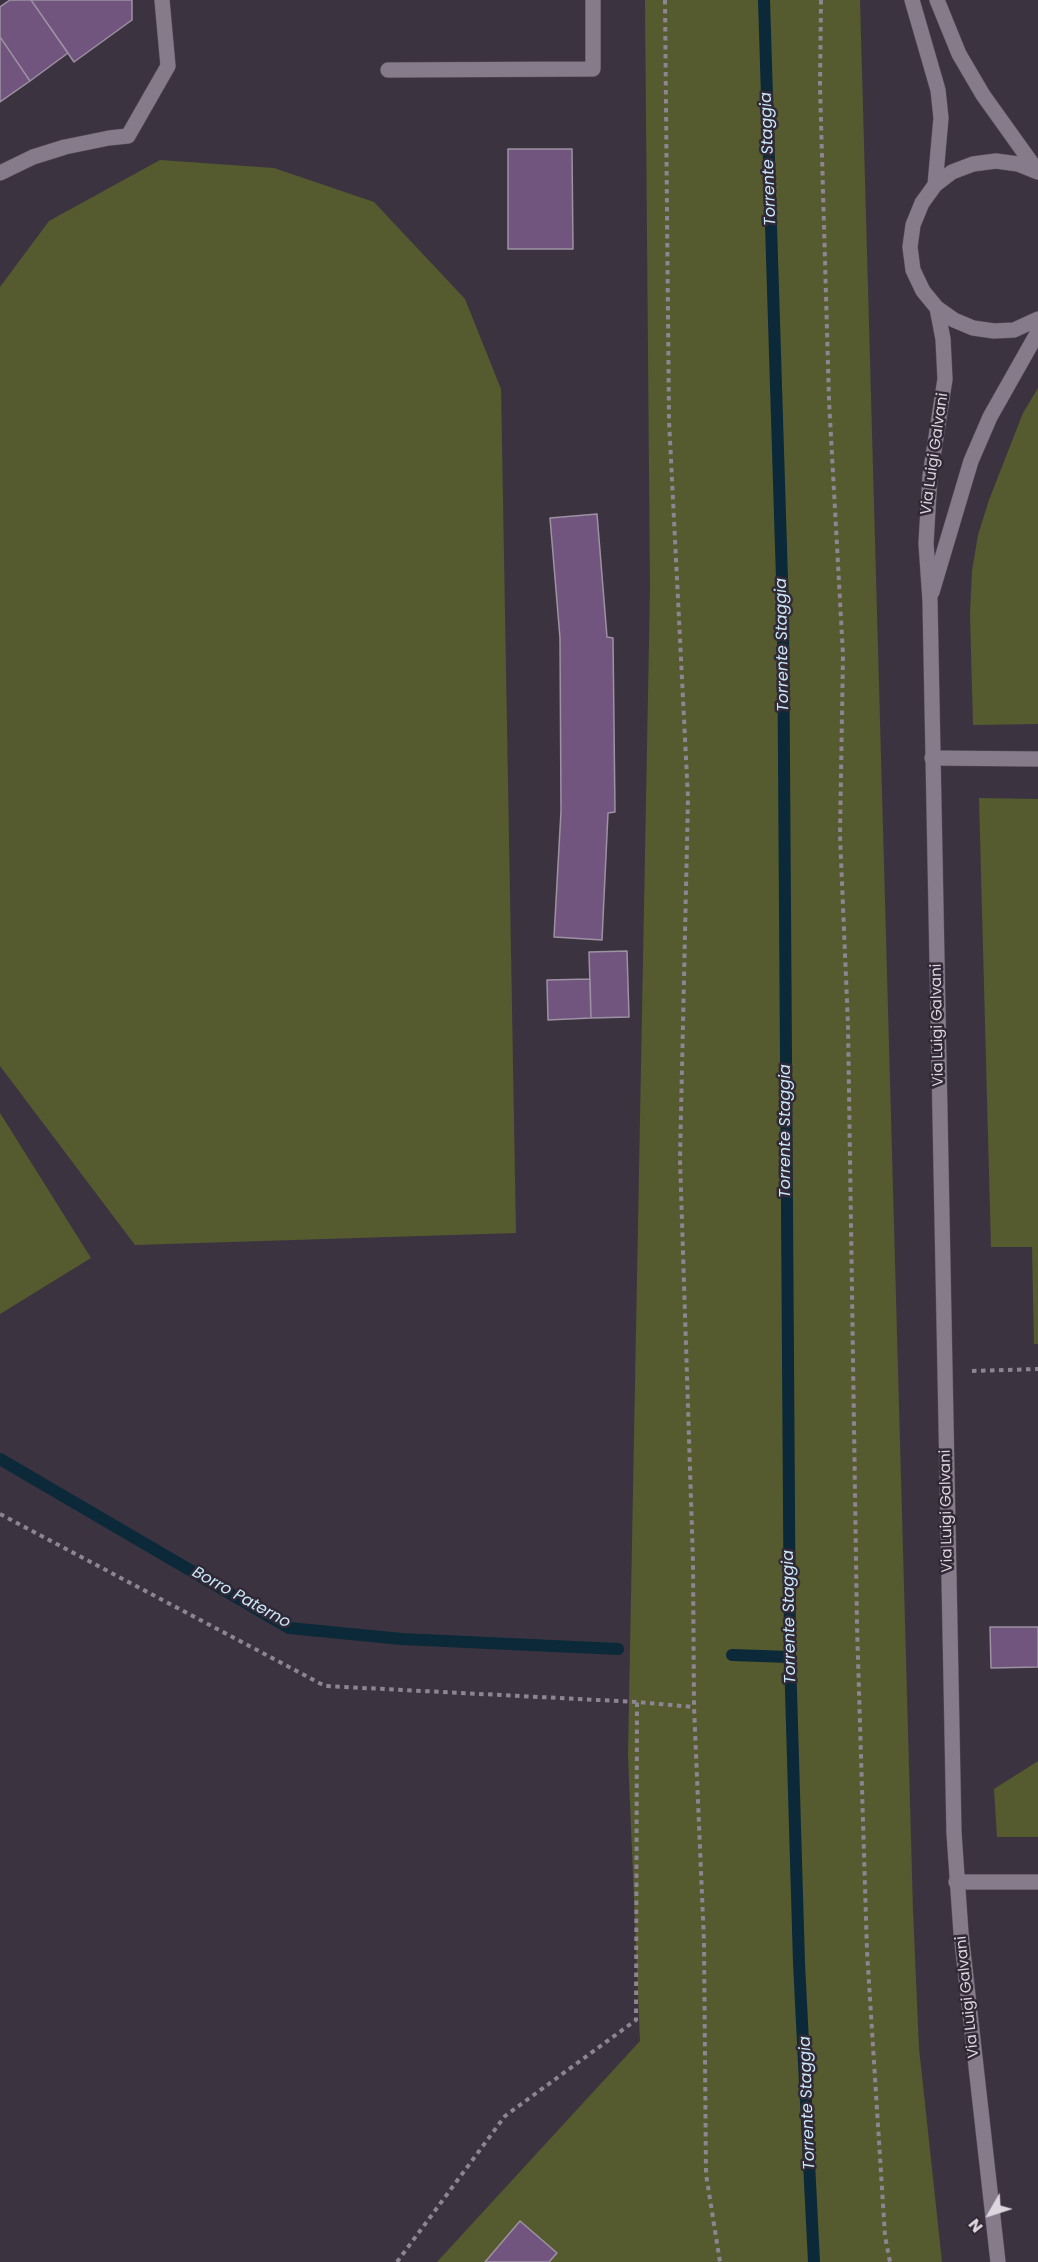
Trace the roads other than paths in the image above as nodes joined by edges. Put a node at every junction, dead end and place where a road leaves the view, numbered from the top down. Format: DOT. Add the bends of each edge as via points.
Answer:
graph roads {
  1 [pos="162,0"];
  2 [pos="593,0"];
  3 [pos="912,0"];
  4 [pos="937,0"];
  5 [pos="388,70"];
  6 [pos="1038,172"];
  7 [pos="0,173"];
  8 [pos="935,185"];
  9 [pos="937,308"];
  10 [pos="1038,320"];
  11 [pos="1038,332"];
  12 [pos="930,601"];
  13 [pos="932,758"];
  14 [pos="1038,759"];
  15 [pos="957,1882"];
  16 [pos="1038,1882"];
  17 [pos="998,2262"];
  1 -- 7 [label="main road" via="168,66 128,136 65,147"];
  2 -- 5 [label="main road" via="593,69"];
  3 -- 8 [label="main road, Via Luigi Galvani" via="940,103"];
  4 -- 6 [label="main road, Via Luigi Galvani" via="983,95"];
  6 -- 8 [label="main road, Via Luigi Galvani" via="996,160 952,172"];
  8 -- 9 [label="main road, Via Luigi Galvani" via="913,225 910,247 913,270"];
  9 -- 10 [label="main road, Via Luigi Galvani" via="973,328 994,331 1014,330"];
  9 -- 12 [label="main road, Via Luigi Galvani" via="945,379 926,519"];
  11 -- 12 [label="main road, Via Luigi Galvani" via="990,417 971,461"];
  12 -- 13 [label="main road, Via Luigi Galvani"];
  13 -- 14 [label="main road"];
  13 -- 15 [label="main road, Via Luigi Galvani"];
  15 -- 16 [label="main road"];
  15 -- 17 [label="main road, Via Luigi Galvani"];
}
